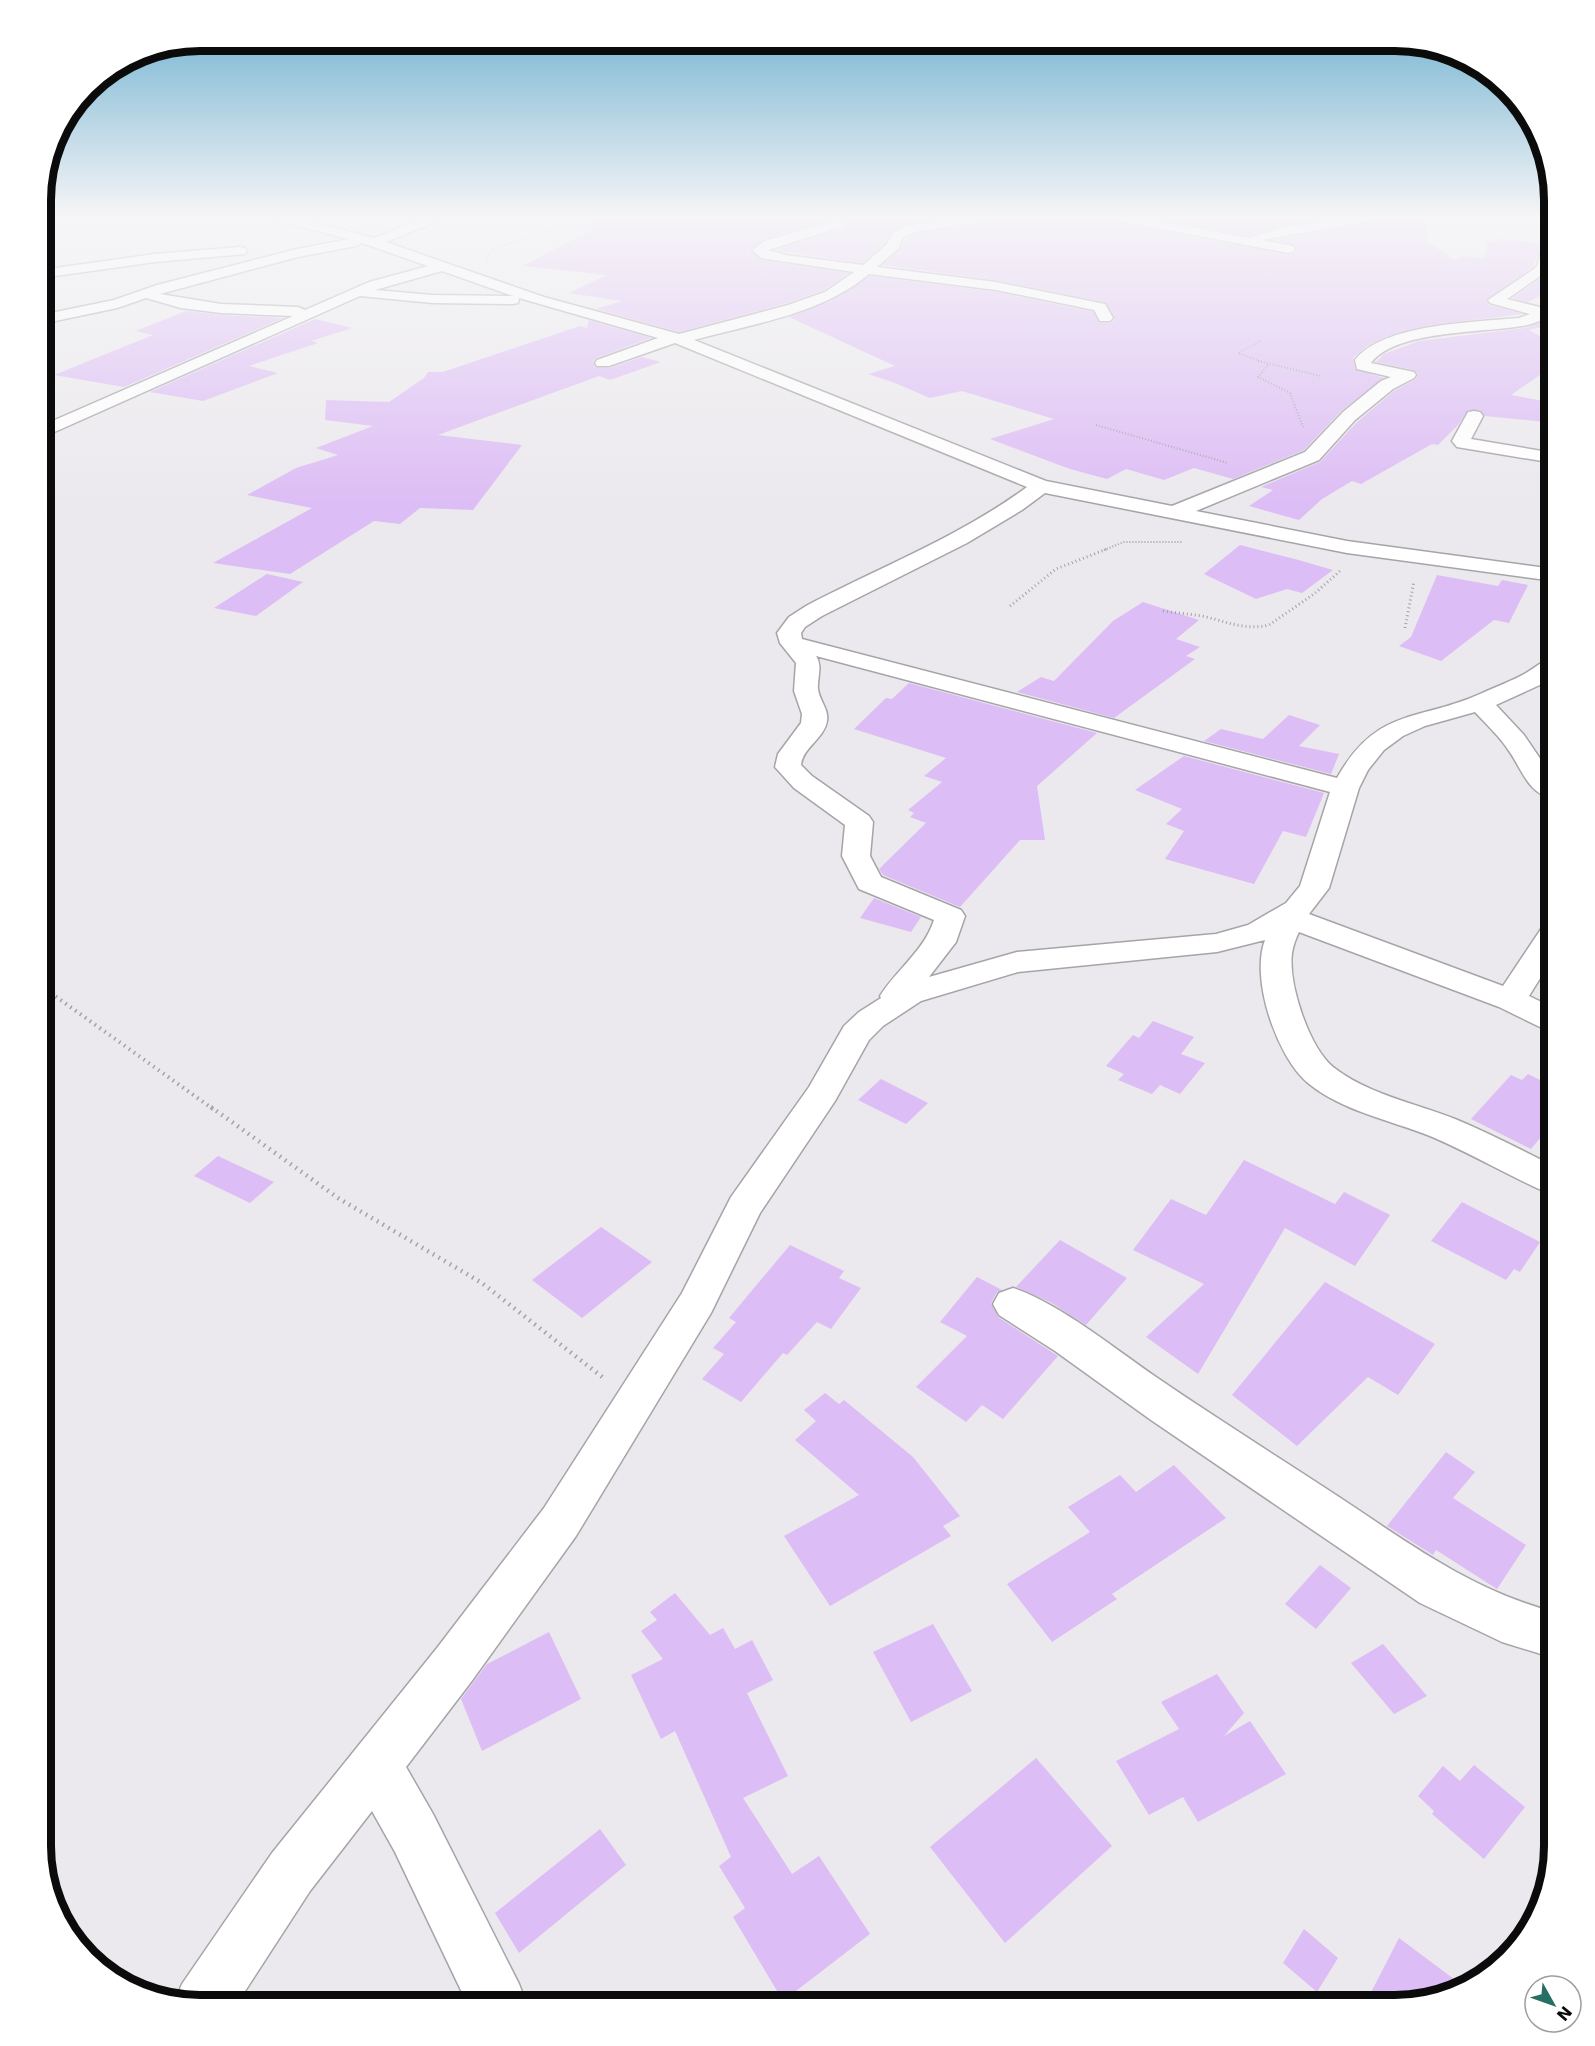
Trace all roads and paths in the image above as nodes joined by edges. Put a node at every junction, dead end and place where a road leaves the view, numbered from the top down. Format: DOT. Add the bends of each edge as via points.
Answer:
graph roads {
  1 [pos="75,312"];
  2 [pos="265,312"];
  3 [pos="309,312"];
  4 [pos="583,312"];
  5 [pos="776,312"];
  6 [pos="1102,312"];
  7 [pos="1544,316"];
  8 [pos="51,318"];
  9 [pos="1105,318"];
  10 [pos="276,327"];
  11 [pos="676,339"];
  12 [pos="1261,341"];
  13 [pos="603,363"];
  14 [pos="1268,365"];
  15 [pos="1321,376"];
  16 [pos="1474,416"];
  17 [pos="1096,426"];
  18 [pos="51,428"];
  19 [pos="1326,440"];
  20 [pos="1544,456"];
  21 [pos="1266,477"];
  22 [pos="1041,486"];
  23 [pos="1173,513"];
  24 [pos="1182,542"];
  25 [pos="1418,557"];
  26 [pos="1335,568"];
  27 [pos="1544,574"];
  28 [pos="1010,606"];
  29 [pos="1163,612"];
  30 [pos="1405,628"];
  31 [pos="792,643"];
  32 [pos="1544,672"];
  33 [pos="1480,703"];
  34 [pos="1544,785"];
  35 [pos="1345,788"];
  36 [pos="1294,914"];
  37 [pos="1544,948"];
  38 [pos="51,993"];
  39 [pos="1510,1000"];
  40 [pos="889,1006"];
  41 [pos="1544,1016"];
  42 [pos="1544,1176"];
  43 [pos="1013,1304"];
  44 [pos="635,1403"];
  45 [pos="1544,1632"];
  46 [pos="375,1765"];
  47 [pos="210,1995"];
  48 [pos="493,1995"];
  1 -- 8 [label="street"];
  2 -- 10 [label="street" via="277,319"];
  3 -- 10 [label="street"];
  4 -- 11 [label="street"];
  5 -- 11 [label="street"];
  6 -- 9 [label="street"];
  7 -- 19 [label="street" via="1521,322 1424,331 1374,351 1363,360 1363,366 1408,375 1387,385"];
  10 -- 18 [label="street"];
  11 -- 13 [label="street"];
  11 -- 22 [label="street"];
  12 -- 14 [label="path" via="1238,353"];
  14 -- 15 [label="path"];
  14 -- 19 [label="path" via="1258,377 1290,393 1298,421 1306,431"];
  16 -- 20 [label="street" via="1463,443"];
  17 -- 21 [label="path" via="1211,456"];
  19 -- 21 [label="street" via="1312,456"];
  21 -- 23 [label="street"];
  22 -- 23 [label="street"];
  22 -- 31 [label="street" via="974,532 814,611 789,633"];
  23 -- 25 [label="street"];
  24 -- 28 [label="path" via="1124,542 1056,569"];
  25 -- 27 [label="street"];
  25 -- 30 [label="path"];
  26 -- 29 [label="path" via="1341,571 1314,594 1261,628"];
  31 -- 35 [label="street"];
  31 -- 40 [label="street" via="808,662 806,693 815,714 813,725 792,751 788,767 859,822 856,856 869,883 950,916 938,949"];
  32 -- 33 [label="street"];
  33 -- 34 [label="street" via="1520,747"];
  33 -- 35 [label="street" via="1394,730 1375,745"];
  35 -- 36 [label="street" via="1314,888"];
  36 -- 39 [label="street"];
  36 -- 40 [label="street" via="1259,932 1217,943 1017,962 923,989"];
  36 -- 42 [label="street" via="1282,932 1276,969 1294,1040 1311,1066 1350,1091 1445,1129"];
  37 -- 39 [label="street"];
  38 -- 44 [label="path" via="338,1198 482,1283"];
  39 -- 41 [label="street"];
  40 -- 44 [label="street" via="856,1034 823,1094 744,1207 698,1302"];
  43 -- 45 [label="street" via="1437,1588 1519,1626"];
  44 -- 46 [label="street" via="560,1522"];
  46 -- 47 [label="street" via="291,1872"];
  46 -- 48 [label="street" via="414,1833"];
}
